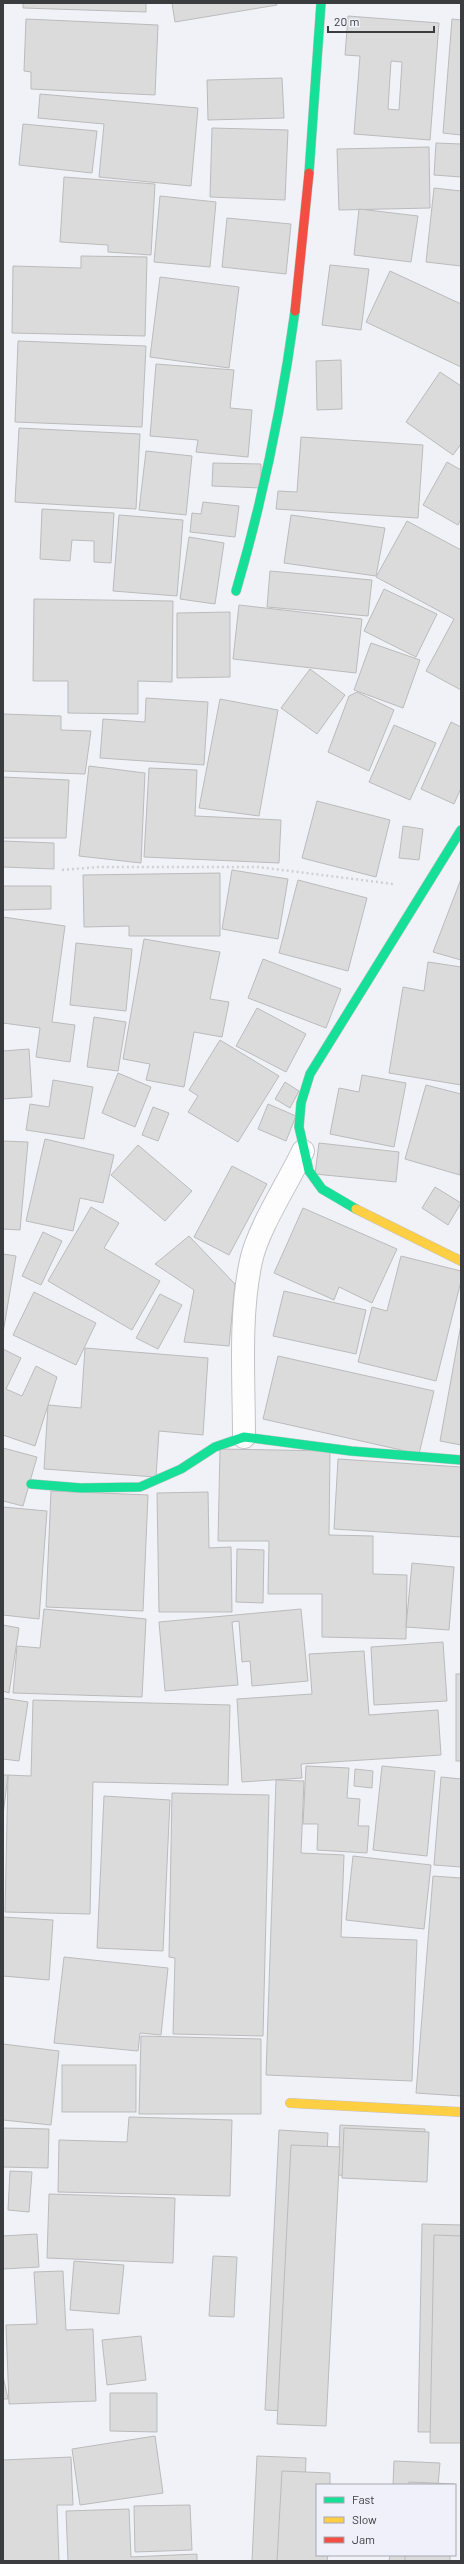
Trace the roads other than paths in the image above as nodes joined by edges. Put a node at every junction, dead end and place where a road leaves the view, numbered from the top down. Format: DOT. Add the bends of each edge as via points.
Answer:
graph roads {
  1 [pos="321,3"];
  2 [pos="236,591"];
  3 [pos="461,830"];
  4 [pos="303,1151"];
  5 [pos="461,1261"];
  6 [pos="244,1437"];
  7 [pos="461,1460"];
  8 [pos="31,1484"];
  9 [pos="290,2103"];
  10 [pos="461,2112"];
  1 -- 2 [label="street" via="311,153 295,305 273,451 254,536"];
  3 -- 4 [label="street" via="423,888 378,968 310,1074 301,1103 298,1127"];
  4 -- 5 [label="street" via="309,1171 322,1189 363,1213"];
  4 -- 6 [label="street" via="258,1240 251,1261 245,1336"];
  6 -- 7 [label="street" via="366,1453"];
  6 -- 8 [label="street" via="215,1447 181,1469 140,1487 81,1488"];
  9 -- 10 [label="street"];
}
